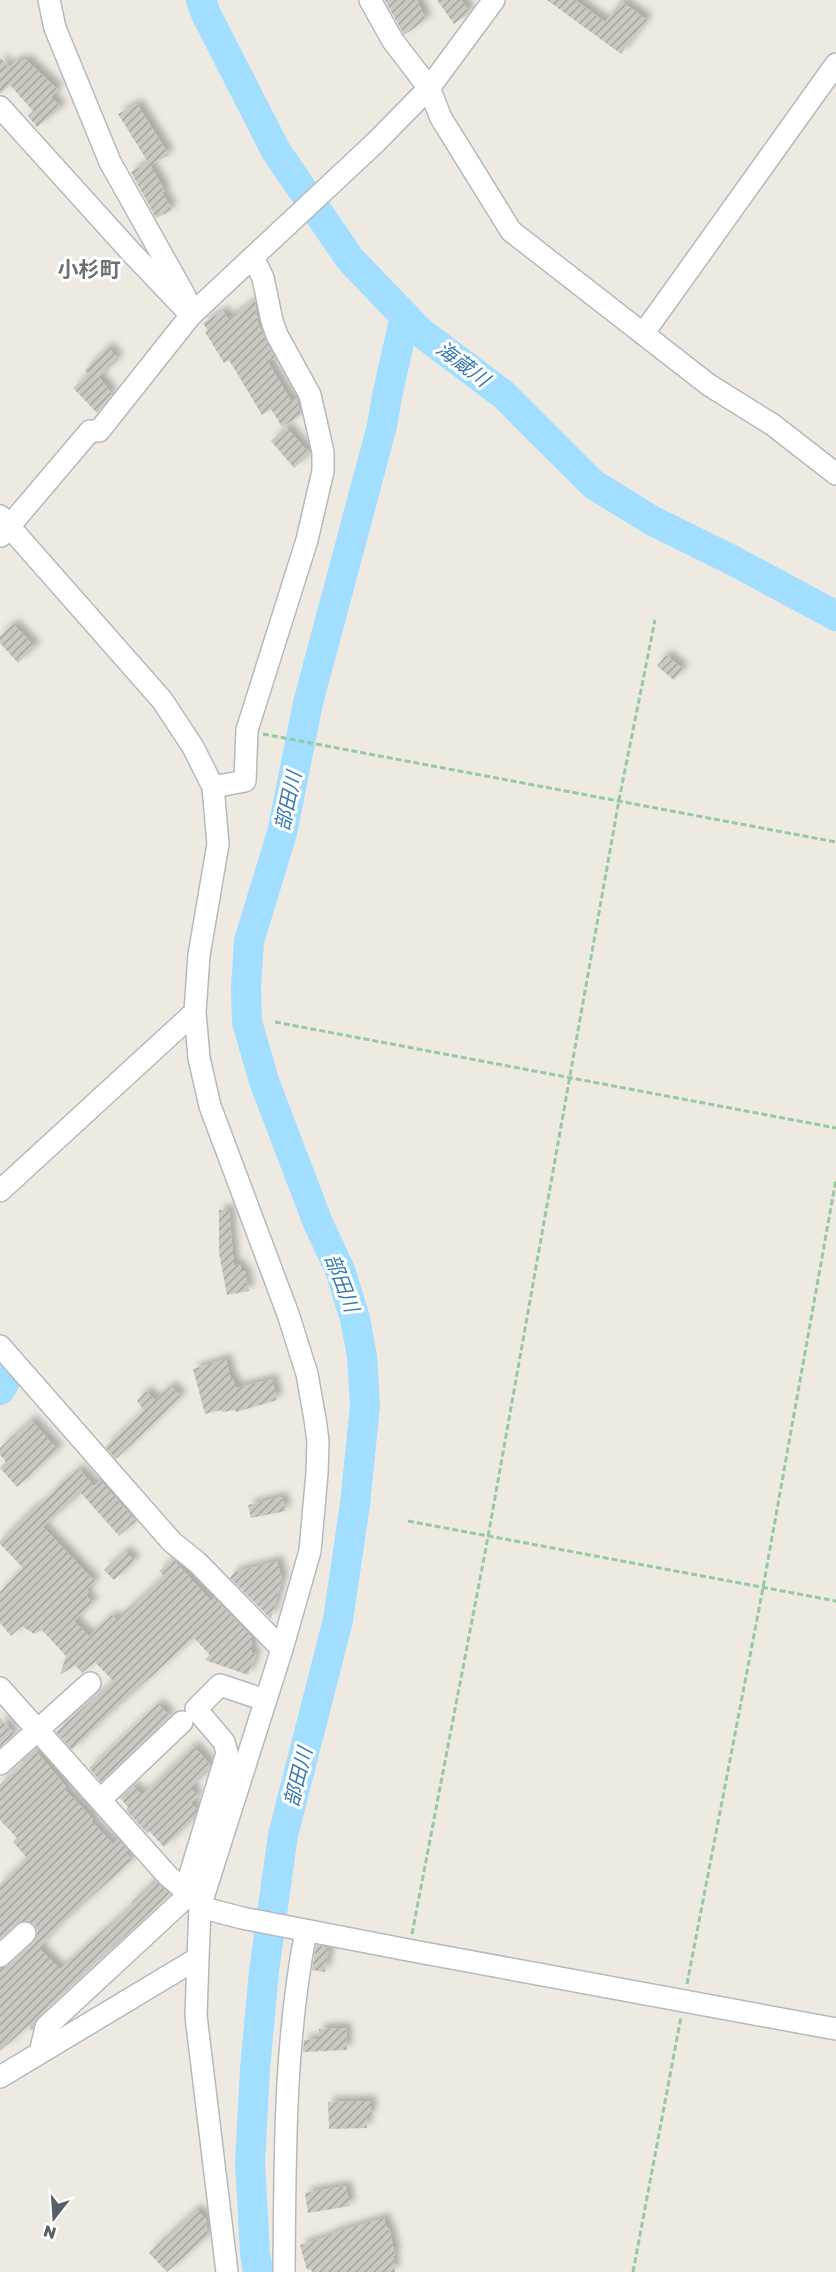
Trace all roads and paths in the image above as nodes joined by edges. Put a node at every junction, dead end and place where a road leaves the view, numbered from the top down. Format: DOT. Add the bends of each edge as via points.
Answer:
graph roads {
  1 [pos="49,0"];
  2 [pos="370,0"];
  3 [pos="494,0"];
  4 [pos="836,64"];
  5 [pos="429,88"];
  6 [pos="0,107"];
  7 [pos="256,256"];
  8 [pos="192,315"];
  9 [pos="643,334"];
  10 [pos="836,474"];
  11 [pos="3,526"];
  12 [pos="655,620"];
  13 [pos="266,735"];
  14 [pos="213,787"];
  15 [pos="619,800"];
  16 [pos="836,842"];
  17 [pos="195,1012"];
  18 [pos="275,1022"];
  19 [pos="570,1079"];
  20 [pos="836,1128"];
  21 [pos="836,1179"];
  22 [pos="0,1191"];
  23 [pos="0,1346"];
  24 [pos="10,1372"];
  25 [pos="408,1521"];
  26 [pos="488,1537"];
  27 [pos="763,1588"];
  28 [pos="836,1601"];
  29 [pos="282,1650"];
  30 [pos="90,1683"];
  31 [pos="0,1688"];
  32 [pos="265,1700"];
  33 [pos="182,1722"];
  34 [pos="38,1731"];
  35 [pos="0,1764"];
  36 [pos="100,1800"];
  37 [pos="185,1890"];
  38 [pos="200,1907"];
  39 [pos="299,1929"];
  40 [pos="25,1932"];
  41 [pos="408,1950"];
  42 [pos="0,1956"];
  43 [pos="198,1958"];
  44 [pos="684,2002"];
  45 [pos="836,2029"];
  46 [pos="40,2053"];
  47 [pos="0,2077"];
  48 [pos="227,2272"];
  49 [pos="284,2272"];
  50 [pos="633,2272"];
  1 -- 8 [label="street" via="56,28 110,162"];
  2 -- 5 [label="street" via="393,41"];
  3 -- 5 [label="street"];
  4 -- 9 [label="street"];
  5 -- 7 [label="street"];
  5 -- 9 [label="street" via="441,118 511,231"];
  6 -- 8 [label="street"];
  7 -- 8 [label="street"];
  7 -- 14 [label="street" via="277,335 309,395 323,452 323,471 307,540 247,730 245,781"];
  8 -- 11 [label="street" via="99,431 90,431 33,500"];
  9 -- 10 [label="street"];
  11 -- 14 [label="street" via="162,700"];
  12 -- 15 [label="path"];
  13 -- 15 [label="path"];
  14 -- 17 [label="street" via="218,844 199,955"];
  15 -- 16 [label="path"];
  15 -- 19 [label="path"];
  17 -- 22 [label="street"];
  17 -- 29 [label="street" via="199,1058 210,1106 288,1314 307,1374 315,1419 317,1473 310,1551"];
  18 -- 19 [label="path"];
  19 -- 20 [label="path"];
  19 -- 26 [label="path"];
  21 -- 27 [label="path"];
  23 -- 24 [label="street"];
  24 -- 29 [label="street" via="172,1542 197,1562"];
  25 -- 26 [label="path"];
  26 -- 27 [label="path"];
  26 -- 41 [label="path"];
  27 -- 28 [label="path"];
  27 -- 44 [label="path"];
  29 -- 32 [label="street"];
  30 -- 34 [label="street"];
  31 -- 34 [label="street"];
  32 -- 37 [label="street" via="220,1685 196,1709 224,1743 227,1753"];
  32 -- 38 [label="street"];
  33 -- 36 [label="street"];
  34 -- 35 [label="street"];
  34 -- 36 [label="street"];
  36 -- 37 [label="street"];
  37 -- 46 [label="street" via="182,1901 46,2027"];
  38 -- 39 [label="street"];
  38 -- 43 [label="street"];
  39 -- 41 [label="street"];
  39 -- 49 [label="street" via="285,2121"];
  40 -- 42 [label="street"];
  41 -- 44 [label="street"];
  43 -- 46 [label="street"];
  43 -- 48 [label="street" via="196,2016"];
  44 -- 45 [label="street"];
  44 -- 50 [label="path"];
  46 -- 47 [label="street"];
}
